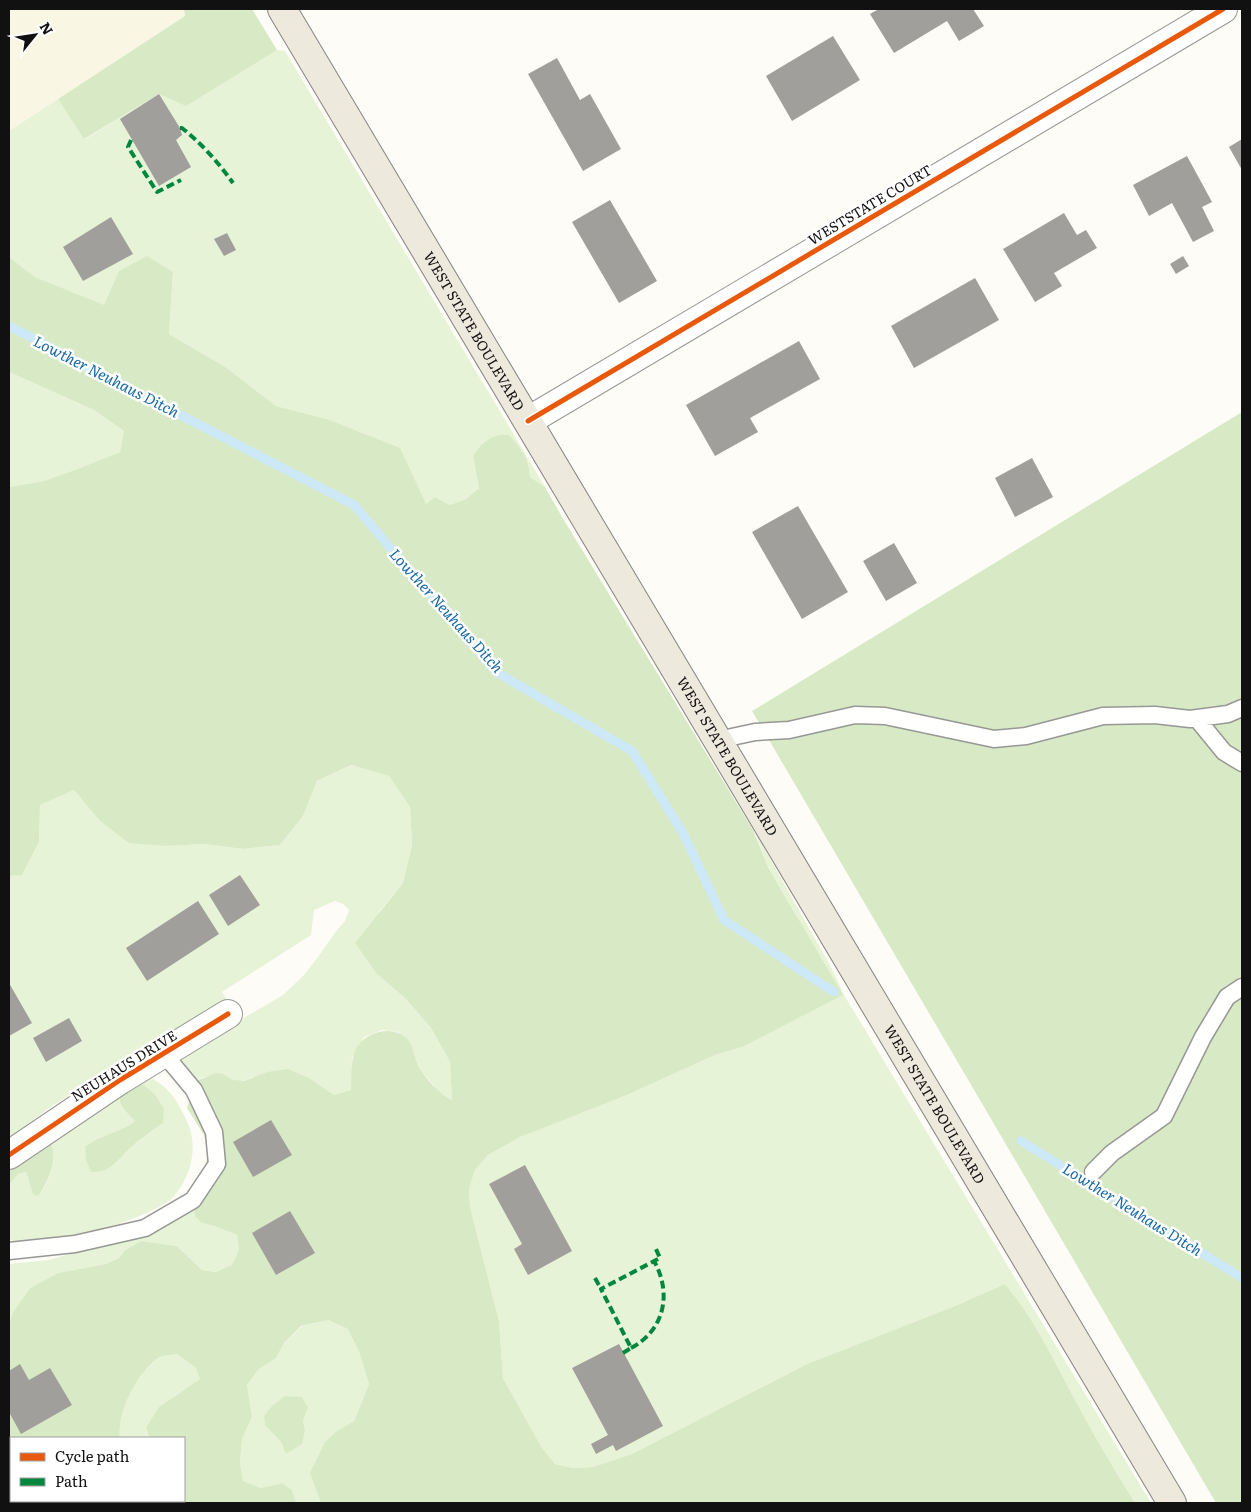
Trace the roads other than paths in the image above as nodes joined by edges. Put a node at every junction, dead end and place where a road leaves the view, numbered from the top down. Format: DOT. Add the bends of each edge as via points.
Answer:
graph roads {
  1 [pos="282,9"];
  2 [pos="1223,9"];
  3 [pos="528,421"];
  4 [pos="1242,708"];
  5 [pos="1197,719"];
  6 [pos="718,740"];
  7 [pos="1242,764"];
  8 [pos="1242,987"];
  9 [pos="228,1014"];
  10 [pos="164,1054"];
  11 [pos="9,1155"];
  12 [pos="1093,1172"];
  13 [pos="9,1250"];
  14 [pos="1172,1503"];
  1 -- 3 [label="main road, WEST STATE BOULEVARD"];
  2 -- 3 [label="street, WESTSTATE COURT"];
  3 -- 6 [label="main road, WEST STATE BOULEVARD"];
  4 -- 5 [label="lane" via="1228,714"];
  5 -- 6 [label="lane" via="1155,715 1103,716 1026,736 994,739 885,716 856,715 789,730 755,732"];
  5 -- 7 [label="lane" via="1224,752"];
  6 -- 14 [label="main road, WEST STATE BOULEVARD"];
  8 -- 12 [label="lane" via="1228,997 1203,1037 1164,1116 1112,1153"];
  9 -- 10 [label="street, NEUHAUS DRIVE"];
  10 -- 11 [label="street, NEUHAUS DRIVE"];
  10 -- 13 [label="lane, NEUHAUS DRIVE" via="194,1090 214,1132 217,1164 193,1200 144,1228 75,1244"];
}
